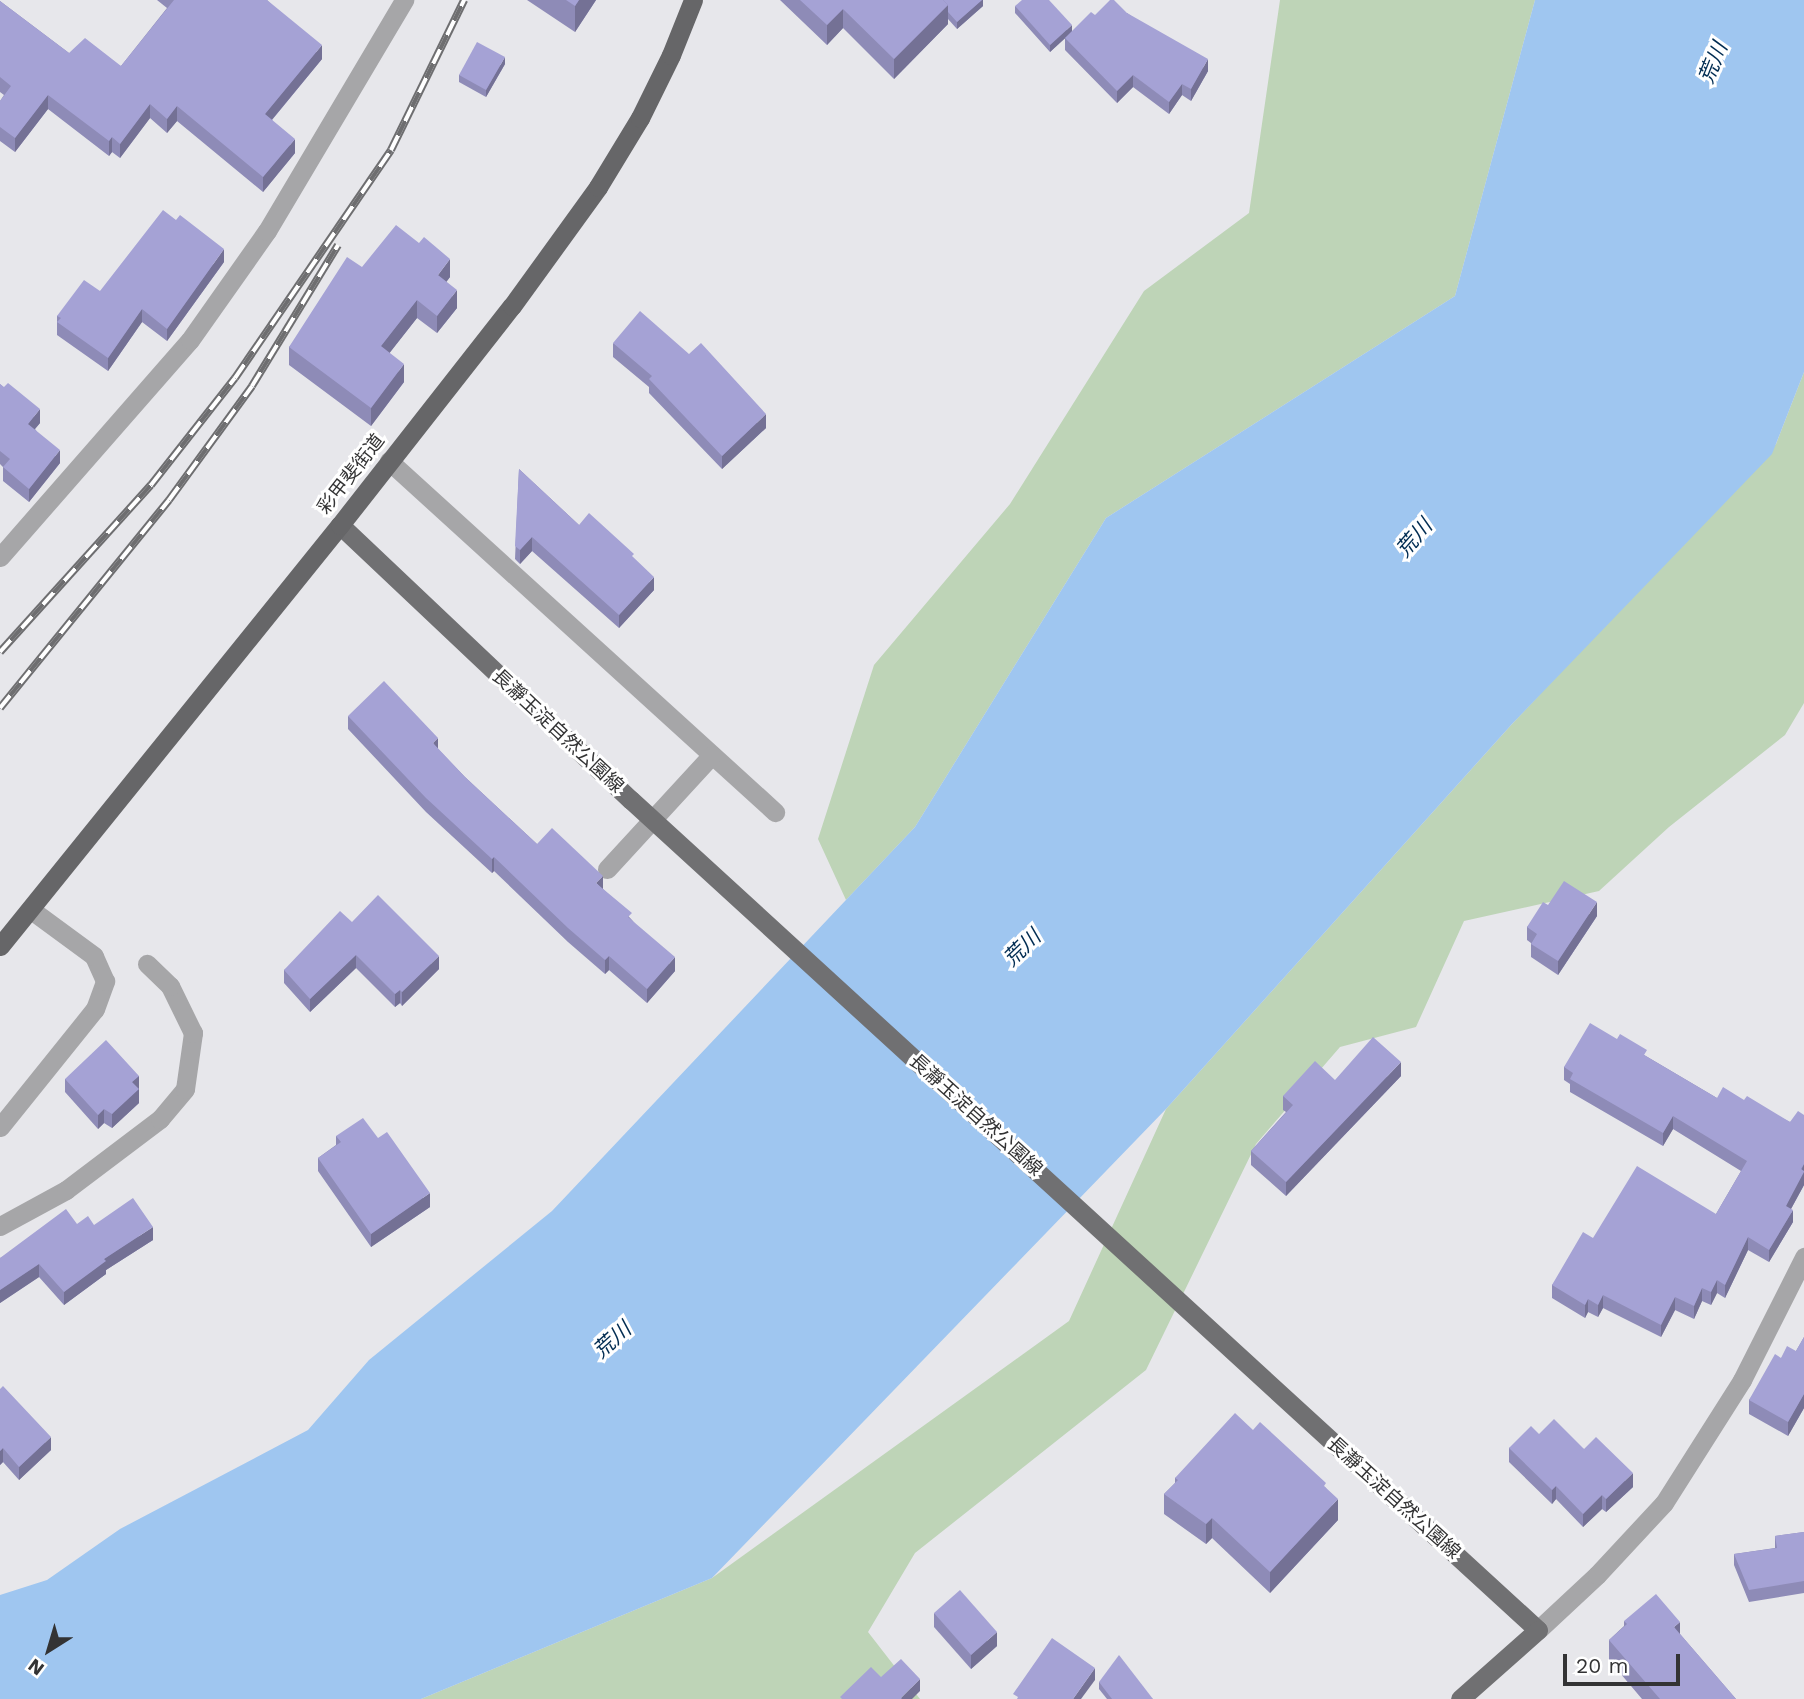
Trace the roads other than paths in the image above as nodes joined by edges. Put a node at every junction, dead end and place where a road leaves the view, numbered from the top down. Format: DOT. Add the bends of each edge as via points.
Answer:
graph roads {
  1 [pos="404,0"];
  2 [pos="692,0"];
  3 [pos="389,461"];
  4 [pos="340,525"];
  5 [pos="0,558"];
  6 [pos="712,755"];
  7 [pos="775,812"];
  8 [pos="607,869"];
  9 [pos="30,909"];
  10 [pos="0,946"];
  11 [pos="147,964"];
  12 [pos="0,1127"];
  13 [pos="0,1226"];
  14 [pos="1804,1257"];
  15 [pos="1538,1630"];
  16 [pos="1460,1699"];
  1 -- 5 [label="street" via="267,231 190,340"];
  2 -- 3 [label="highway, 彩甲斐街道" via="640,118 598,187 512,306"];
  3 -- 4 [label="highway, 彩甲斐街道"];
  3 -- 6 [label="street"];
  4 -- 9 [label="highway, 彩甲斐街道"];
  4 -- 15 [label="main road, 長瀞玉淀自然公園線" via="631,800"];
  6 -- 7 [label="street"];
  6 -- 8 [label="street"];
  9 -- 10 [label="highway, 彩甲斐街道"];
  9 -- 12 [label="street" via="93,956 105,981 95,1009"];
  11 -- 13 [label="street" via="170,986 193,1033 185,1089 160,1119 66,1191"];
  14 -- 15 [label="street" via="1742,1380 1664,1503"];
  15 -- 16 [label="main road"];
}
